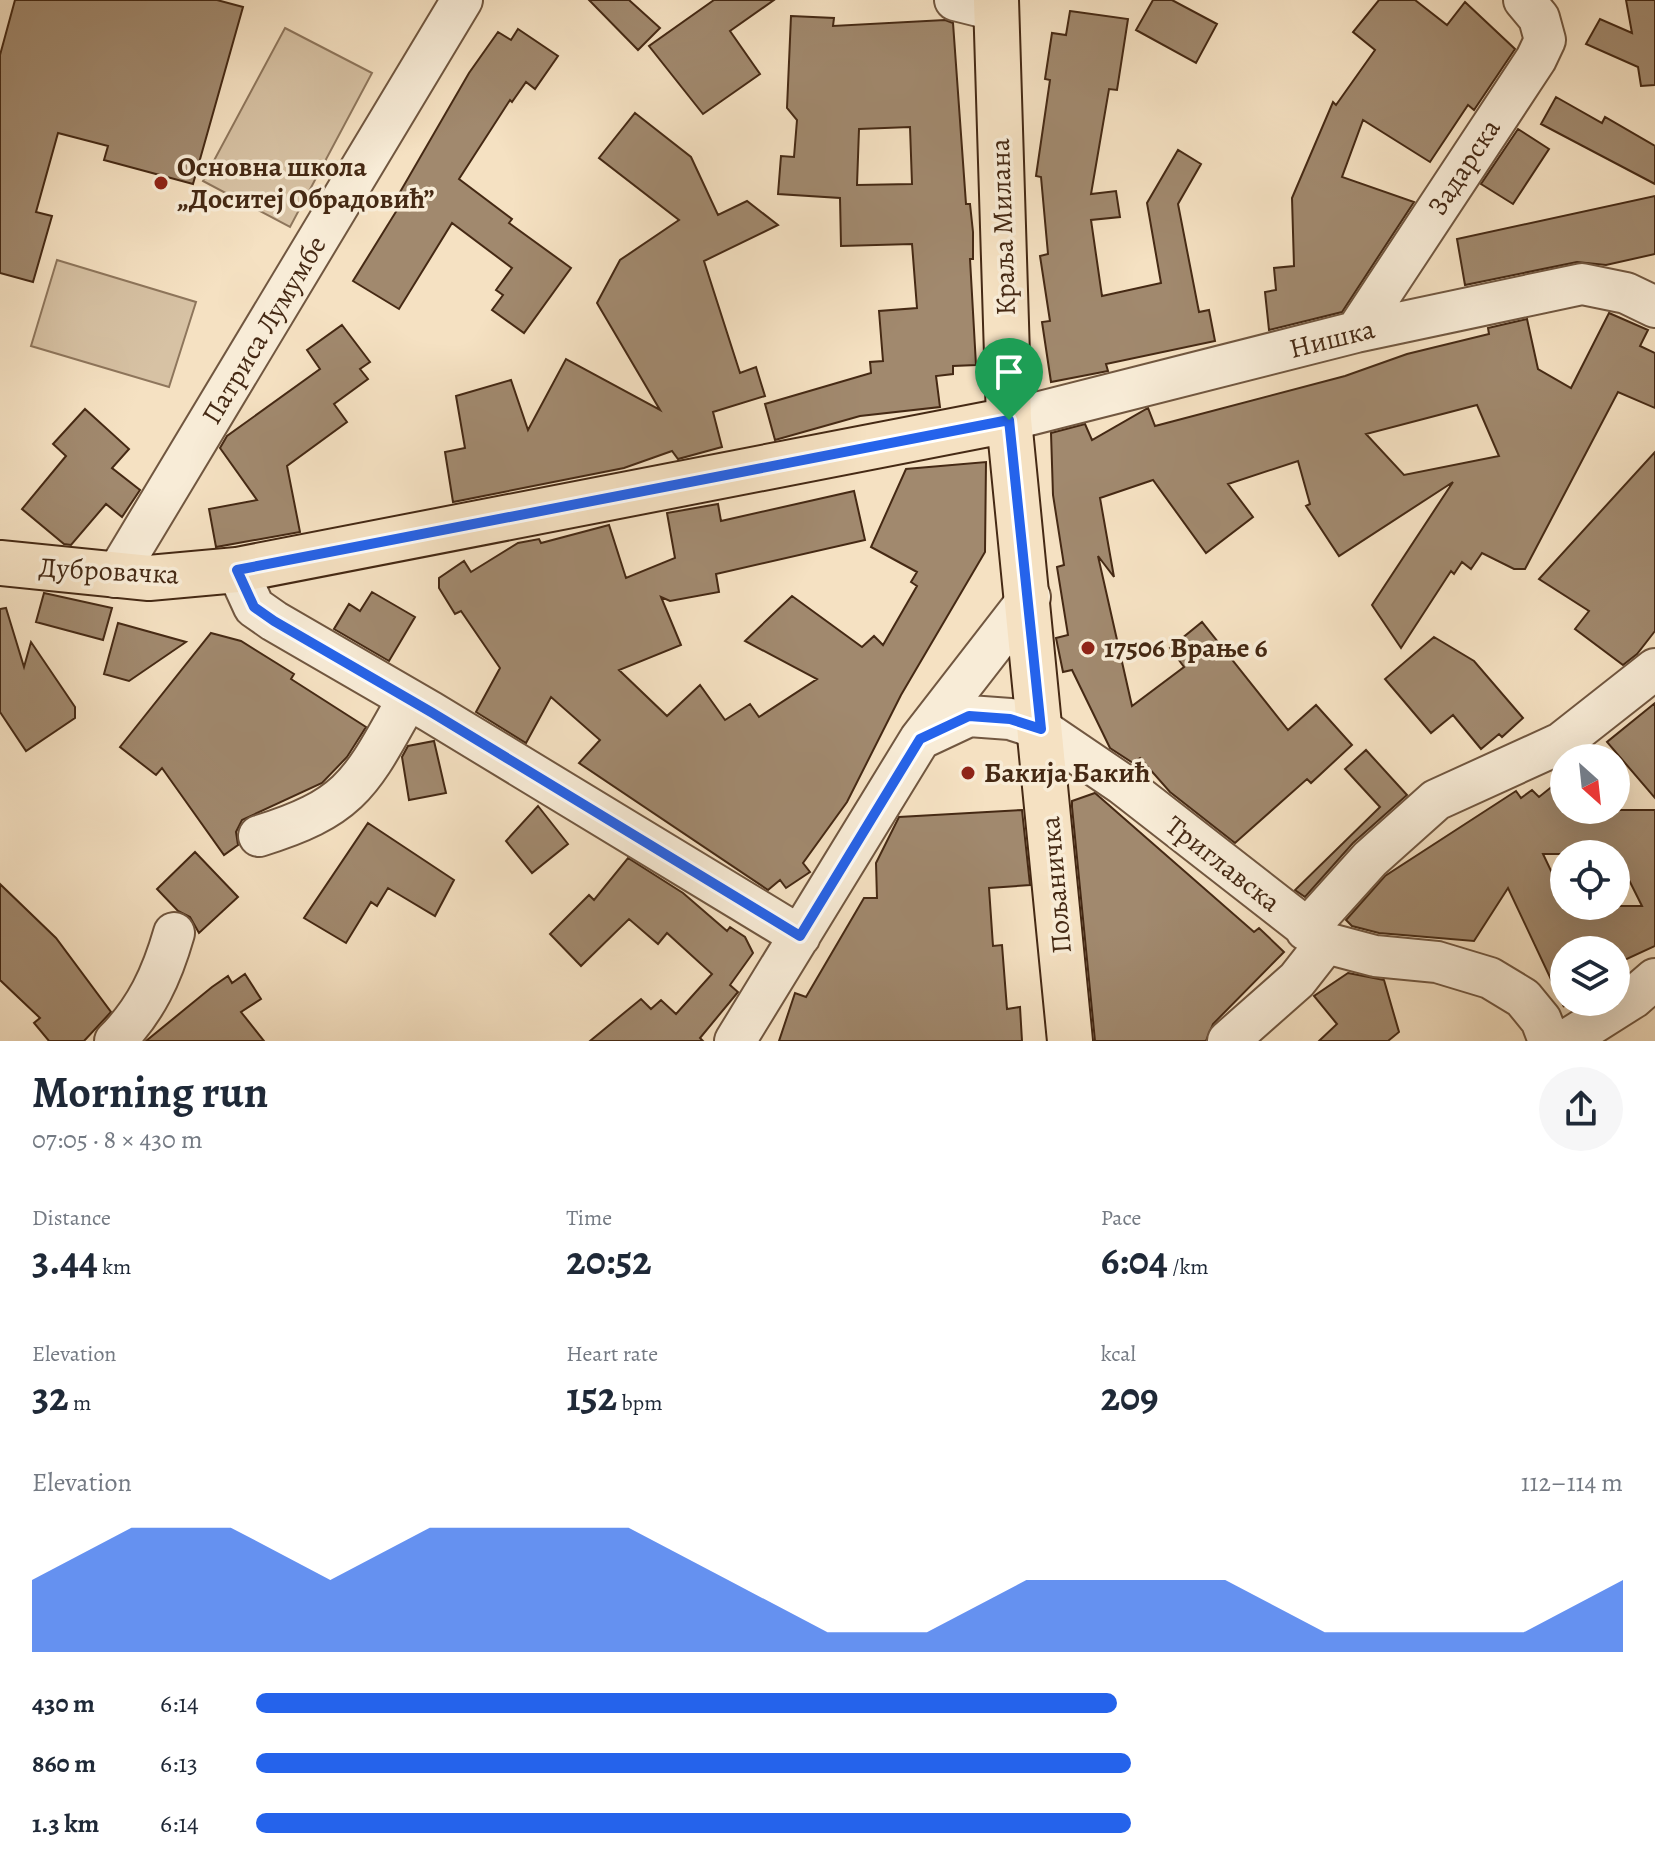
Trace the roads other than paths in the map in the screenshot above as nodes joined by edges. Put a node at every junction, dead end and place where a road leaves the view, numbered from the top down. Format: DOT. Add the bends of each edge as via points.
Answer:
graph roads {
  1 [pos="462,0"];
  2 [pos="1524,0"];
  3 [pos="982,3"];
  4 [pos="1655,307"];
  5 [pos="1356,332"];
  6 [pos="1009,420"];
  7 [pos="0,563"];
  8 [pos="237,570"];
  9 [pos="115,577"];
  10 [pos="1030,597"];
  11 [pos="1655,669"];
  12 [pos="408,699"];
  13 [pos="1041,729"];
  14 [pos="920,739"];
  15 [pos="259,836"];
  16 [pos="174,933"];
  17 [pos="800,936"];
  18 [pos="1316,937"];
  19 [pos="1655,979"];
  20 [pos="115,1041"];
  21 [pos="735,1041"];
  22 [pos="1070,1041"];
  23 [pos="1228,1041"];
  24 [pos="1549,1041"];
  25 [pos="1565,1041"];
  1 -- 9 [label="street, Патриса Лумумбе"];
  2 -- 5 [label="street, Задарска" via="1539,18 1545,40 1536,59"];
  3 -- 6 [label="main road, Краља Милана"];
  4 -- 5 [label="street, Нишка" via="1626,293 1582,284"];
  5 -- 6 [label="street, Нишка"];
  6 -- 8 [label="main road, Дубровачка"];
  6 -- 10 [label="main road, Краља Милана"];
  7 -- 9 [label="main road, Дубровачка"];
  8 -- 9 [label="main road, Дубровачка"];
  8 -- 12 [label="street" via="254,607"];
  10 -- 13 [label="main road, Пољаничка"];
  10 -- 14 [label="street"];
  11 -- 18 [label="street" via="1561,743 1436,800 1370,859"];
  12 -- 15 [label="street" via="364,777 345,797 318,814"];
  12 -- 17 [label="street"];
  13 -- 14 [label="street, Триглавска" via="1010,719 969,716"];
  13 -- 18 [label="street, Триглавска" via="1122,784"];
  13 -- 22 [label="main road, Пољаничка"];
  14 -- 17 [label="street"];
  16 -- 20 [label="street" via="155,988"];
  17 -- 21 [label="street"];
  18 -- 23 [label="street" via="1297,980"];
  18 -- 24 [label="street" via="1375,956 1437,962 1490,978 1523,998 1541,1020"];
  19 -- 25 [label="street"];
}
